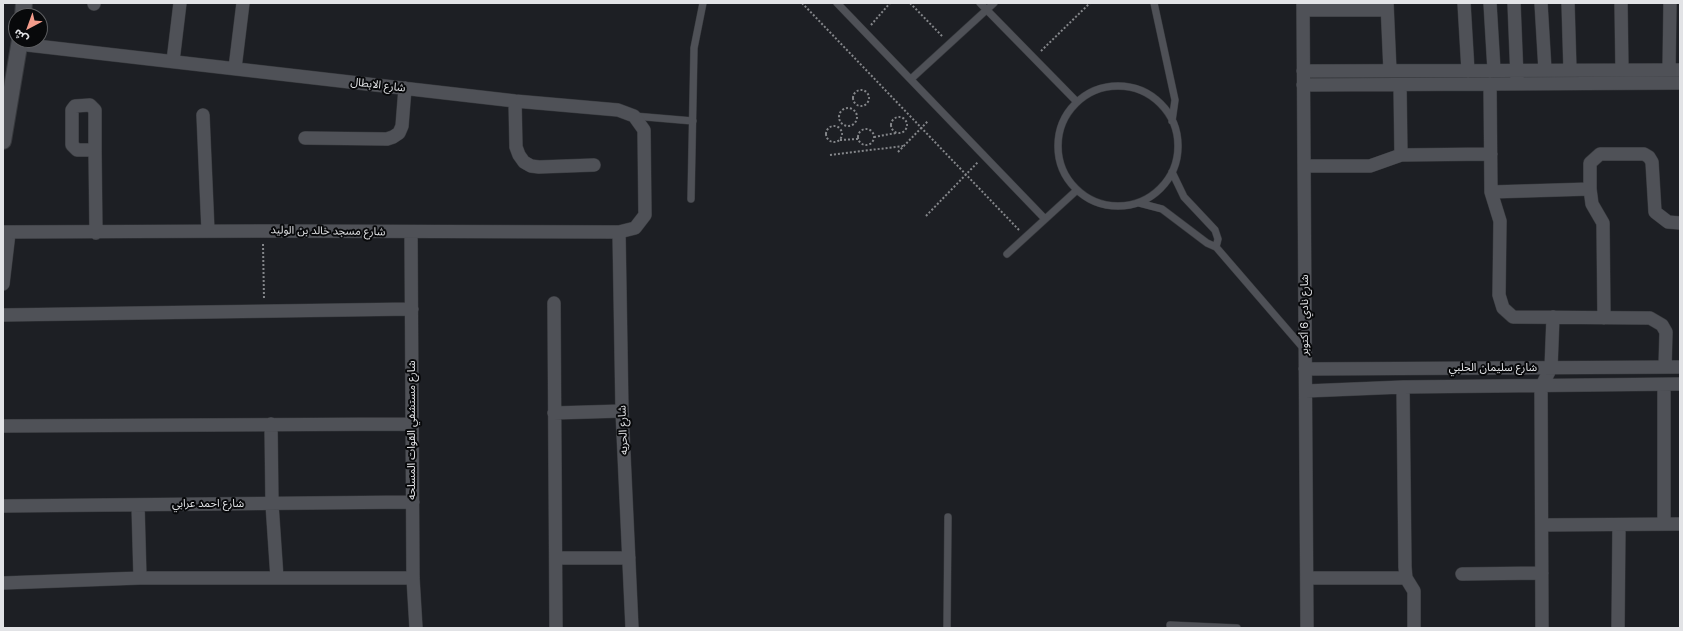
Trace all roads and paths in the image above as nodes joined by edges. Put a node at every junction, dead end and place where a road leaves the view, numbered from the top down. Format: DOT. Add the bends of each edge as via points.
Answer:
graph roads {
  1 [pos="180,3"];
  2 [pos="243,3"];
  3 [pos="703,3"];
  4 [pos="802,3"];
  5 [pos="837,3"];
  6 [pos="890,3"];
  7 [pos="910,3"];
  8 [pos="980,3"];
  9 [pos="994,3"];
  10 [pos="1090,3"];
  11 [pos="1154,3"];
  12 [pos="1464,3"];
  13 [pos="1490,3"];
  14 [pos="1514,3"];
  15 [pos="1541,3"];
  16 [pos="1568,3"];
  17 [pos="1621,3"];
  18 [pos="1670,3"];
  19 [pos="1303,6"];
  20 [pos="1387,6"];
  21 [pos="987,10"];
  22 [pos="865,32"];
  23 [pos="949,44"];
  24 [pos="48,46"];
  25 [pos="18,48"];
  26 [pos="1034,58"];
  27 [pos="173,61"];
  28 [pos="235,68"];
  29 [pos="1468,70"];
  30 [pos="1494,70"];
  31 [pos="1517,70"];
  32 [pos="1545,70"];
  33 [pos="1570,70"];
  34 [pos="1622,70"];
  35 [pos="1674,70"];
  36 [pos="1390,71"];
  37 [pos="1303,72"];
  38 [pos="911,80"];
  39 [pos="1680,83"];
  40 [pos="1490,84"];
  41 [pos="1518,84"];
  42 [pos="1303,85"];
  43 [pos="1400,85"];
  44 [pos="405,88"];
  45 [pos="516,101"];
  46 [pos="1077,102"];
  47 [pos="858,106"];
  48 [pos="854,110"];
  49 [pos="203,115"];
  50 [pos="634,116"];
  51 [pos="693,121"];
  52 [pos="928,121"];
  53 [pos="1172,121"];
  54 [pos="842,123"];
  55 [pos="839,127"];
  56 [pos="922,128"];
  57 [pos="896,133"];
  58 [pos="874,137"];
  59 [pos="305,138"];
  60 [pos="858,139"];
  61 [pos="838,140"];
  62 [pos="3,141"];
  63 [pos="866,145"];
  64 [pos="904,146"];
  65 [pos="95,150"];
  66 [pos="867,151"];
  67 [pos="898,152"];
  68 [pos="1490,154"];
  69 [pos="830,155"];
  70 [pos="1401,155"];
  71 [pos="984,156"];
  72 [pos="594,165"];
  73 [pos="1304,166"];
  74 [pos="1172,172"];
  75 [pos="966,174"];
  76 [pos="1590,189"];
  77 [pos="1077,190"];
  78 [pos="1491,192"];
  79 [pos="691,199"];
  80 [pos="1139,203"];
  81 [pos="926,216"];
  82 [pos="1045,219"];
  83 [pos="1680,222"];
  84 [pos="208,231"];
  85 [pos="263,231"];
  86 [pos="6,232"];
  87 [pos="411,232"];
  88 [pos="620,232"];
  89 [pos="96,233"];
  90 [pos="1026,237"];
  91 [pos="1216,247"];
  92 [pos="1007,254"];
  93 [pos="3,284"];
  94 [pos="554,303"];
  95 [pos="412,309"];
  96 [pos="265,311"];
  97 [pos="3,315"];
  98 [pos="1553,317"];
  99 [pos="1604,318"];
  100 [pos="1305,350"];
  101 [pos="1665,367"];
  102 [pos="1680,367"];
  103 [pos="1552,368"];
  104 [pos="1305,369"];
  105 [pos="1680,384"];
  106 [pos="1664,385"];
  107 [pos="1403,387"];
  108 [pos="1541,387"];
  109 [pos="1306,391"];
  110 [pos="622,411"];
  111 [pos="554,413"];
  112 [pos="271,424"];
  113 [pos="412,424"];
  114 [pos="3,426"];
  115 [pos="413,502"];
  116 [pos="272,504"];
  117 [pos="138,505"];
  118 [pos="3,506"];
  119 [pos="948,517"];
  120 [pos="1664,524"];
  121 [pos="1680,524"];
  122 [pos="1542,525"];
  123 [pos="1619,525"];
  124 [pos="556,558"];
  125 [pos="629,558"];
  126 [pos="1542,573"];
  127 [pos="1462,574"];
  128 [pos="140,578"];
  129 [pos="277,578"];
  130 [pos="413,578"];
  131 [pos="1307,578"];
  132 [pos="1406,578"];
  133 [pos="3,583"];
  134 [pos="1170,625"];
  135 [pos="1196,627"];
  136 [pos="416,628"];
  137 [pos="556,628"];
  138 [pos="632,628"];
  139 [pos="947,628"];
  140 [pos="1237,628"];
  141 [pos="1307,628"];
  142 [pos="1414,628"];
  143 [pos="1542,628"];
  144 [pos="1618,628"];
  1 -- 27 [label="street"];
  2 -- 28 [label="street"];
  3 -- 51 [label="lane" via="694,48"];
  4 -- 56 [label="path"];
  5 -- 22 [label="lane"];
  6 -- 22 [label="path"];
  7 -- 23 [label="path"];
  8 -- 21 [label="lane"];
  9 -- 21 [label="lane"];
  10 -- 26 [label="path"];
  11 -- 53 [label="lane" via="1175,100"];
  12 -- 29 [label="street"];
  13 -- 30 [label="street"];
  14 -- 31 [label="street"];
  15 -- 32 [label="street"];
  16 -- 33 [label="street"];
  17 -- 34 [label="street"];
  18 -- 35 [label="street"];
  19 -- 20 [label="street"];
  19 -- 37 [label="street, شارع نادي 6 أكتوبر"];
  20 -- 36 [label="street"];
  21 -- 23 [label="lane"];
  21 -- 26 [label="lane"];
  22 -- 38 [label="lane"];
  23 -- 38 [label="lane"];
  24 -- 27 [label="street, شارع الابطال"];
  25 -- 62 [label="street"];
  26 -- 46 [label="lane"];
  27 -- 28 [label="street, شارع الابطال"];
  28 -- 44 [label="street, شارع الابطال"];
  29 -- 30 [label="street"];
  29 -- 36 [label="street"];
  30 -- 31 [label="street"];
  31 -- 32 [label="street"];
  31 -- 41 [label="street"];
  32 -- 33 [label="street"];
  33 -- 34 [label="street"];
  34 -- 35 [label="street"];
  36 -- 37 [label="street"];
  37 -- 42 [label="street, شارع نادي 6 أكتوبر"];
  38 -- 71 [label="lane"];
  39 -- 41 [label="street"];
  40 -- 41 [label="street"];
  40 -- 43 [label="street"];
  40 -- 68 [label="street"];
  42 -- 43 [label="street"];
  42 -- 73 [label="street, شارع نادي 6 أكتوبر"];
  43 -- 70 [label="street"];
  44 -- 45 [label="street, شارع الابطال"];
  44 -- 59 [label="street" via="402,126 399,133 393,137"];
  45 -- 50 [label="street, شارع الابطال" via="618,110"];
  45 -- 72 [label="street" via="516,148 524,162 539,167"];
  46 -- 53 [label="lane" via="1107,87 1129,88 1154,99"];
  46 -- 77 [label="lane" via="1060,130 1058,152 1064,173"];
  47 -- 47 [label="path" via="868,102 868,95 862,90 853,96"];
  47 -- 48 [label="path"];
  48 -- 54 [label="path" via="856,117 853,124"];
  48 -- 54 [label="path" via="846,108 840,112"];
  49 -- 84 [label="street"];
  50 -- 51 [label="lane"];
  50 -- 88 [label="street, شارع مسجد خالد بن الوليد" via="644,130 645,215 635,228"];
  51 -- 79 [label="lane"];
  52 -- 56 [label="path"];
  53 -- 74 [label="lane" via="1177,141 1176,162"];
  54 -- 55 [label="path"];
  55 -- 61 [label="path" via="842,134"];
  55 -- 61 [label="path" via="831,126 826,132 828,139 835,142"];
  56 -- 64 [label="path"];
  56 -- 75 [label="path"];
  57 -- 57 [label="path" via="906,129 904,118 893,119 891,127"];
  57 -- 58 [label="path"];
  58 -- 60 [label="path" via="871,130 867,129 860,131"];
  58 -- 63 [label="path" via="870,144"];
  60 -- 61 [label="path"];
  60 -- 63 [label="path"];
  63 -- 66 [label="path"];
  64 -- 66 [label="path"];
  64 -- 67 [label="path"];
  65 -- 89 [label="street"];
  66 -- 69 [label="path"];
  68 -- 70 [label="street"];
  68 -- 78 [label="street"];
  70 -- 73 [label="street" via="1370,166"];
  71 -- 75 [label="path"];
  71 -- 82 [label="lane"];
  73 -- 100 [label="street, شارع نادي 6 أكتوبر"];
  74 -- 80 [label="lane" via="1159,191"];
  74 -- 91 [label="lane" via="1184,197 1215,230 1218,239"];
  75 -- 81 [label="path"];
  75 -- 90 [label="path"];
  76 -- 78 [label="street"];
  76 -- 83 [label="street" via="1590,163 1600,154 1644,154 1652,162 1655,212 1668,222"];
  76 -- 99 [label="street" via="1592,204 1603,223"];
  77 -- 80 [label="lane" via="1086,197 1106,205 1128,206"];
  77 -- 82 [label="lane"];
  78 -- 98 [label="street" via="1500,221 1499,295 1503,308 1513,317"];
  80 -- 91 [label="lane" via="1162,209"];
  82 -- 90 [label="lane"];
  84 -- 85 [label="street, شارع مسجد خالد بن الوليد"];
  84 -- 89 [label="street, شارع مسجد خالد بن الوليد"];
  85 -- 87 [label="street, شارع مسجد خالد بن الوليد"];
  85 -- 96 [label="path"];
  86 -- 89 [label="street, شارع مسجد خالد بن الوليد"];
  86 -- 93 [label="street"];
  87 -- 88 [label="street, شارع مسجد خالد بن الوليد"];
  87 -- 95 [label="street, شارع مستشفي القوات المسلحه"];
  88 -- 110 [label="street, شارع الحريه"];
  90 -- 92 [label="lane"];
  91 -- 100 [label="lane"];
  94 -- 111 [label="street"];
  95 -- 96 [label="street"];
  95 -- 113 [label="street, شارع مستشفي القوات المسلحه"];
  96 -- 97 [label="street"];
  98 -- 99 [label="street"];
  98 -- 103 [label="street"];
  99 -- 101 [label="street" via="1657,320 1666,332"];
  100 -- 104 [label="street, شارع نادي 6 أكتوبر"];
  101 -- 102 [label="street, شارع سليمان الحلبي"];
  101 -- 103 [label="street, شارع سليمان الحلبي"];
  103 -- 104 [label="street, شارع سليمان الحلبي"];
  103 -- 108 [label="street"];
  104 -- 109 [label="street, شارع نادي 6 أكتوبر"];
  105 -- 106 [label="street, شارع سليمان الحلبي"];
  106 -- 108 [label="street, شارع سليمان الحلبي"];
  106 -- 120 [label="street"];
  107 -- 108 [label="street, شارع سليمان الحلبي"];
  107 -- 109 [label="street, شارع سليمان الحلبي"];
  107 -- 132 [label="street"];
  108 -- 122 [label="street"];
  109 -- 131 [label="street, شارع نادي 6 أكتوبر"];
  110 -- 111 [label="street"];
  110 -- 125 [label="street, شارع الحريه"];
  111 -- 124 [label="street"];
  112 -- 113 [label="street"];
  112 -- 114 [label="street"];
  112 -- 116 [label="street"];
  113 -- 115 [label="street, شارع مستشفي القوات المسلحه"];
  115 -- 116 [label="street, شارع احمد عرابي"];
  115 -- 130 [label="street, شارع مستشفي القوات المسلحه"];
  116 -- 117 [label="street, شارع احمد عرابي"];
  116 -- 129 [label="street"];
  117 -- 118 [label="street, شارع احمد عرابي"];
  117 -- 128 [label="street"];
  119 -- 139 [label="lane"];
  120 -- 121 [label="street"];
  120 -- 123 [label="street"];
  122 -- 123 [label="street"];
  122 -- 126 [label="street"];
  123 -- 144 [label="street"];
  124 -- 125 [label="street"];
  124 -- 137 [label="street"];
  125 -- 138 [label="street, شارع الحريه"];
  126 -- 127 [label="street"];
  126 -- 143 [label="street"];
  128 -- 129 [label="street"];
  128 -- 133 [label="street"];
  129 -- 130 [label="street"];
  130 -- 136 [label="street, شارع مستشفي القوات المسلحه"];
  131 -- 132 [label="street"];
  131 -- 141 [label="street, شارع نادي 6 أكتوبر"];
  132 -- 142 [label="street" via="1414,591"];
  134 -- 135 [label="lane"];
  135 -- 140 [label="lane"];
}
